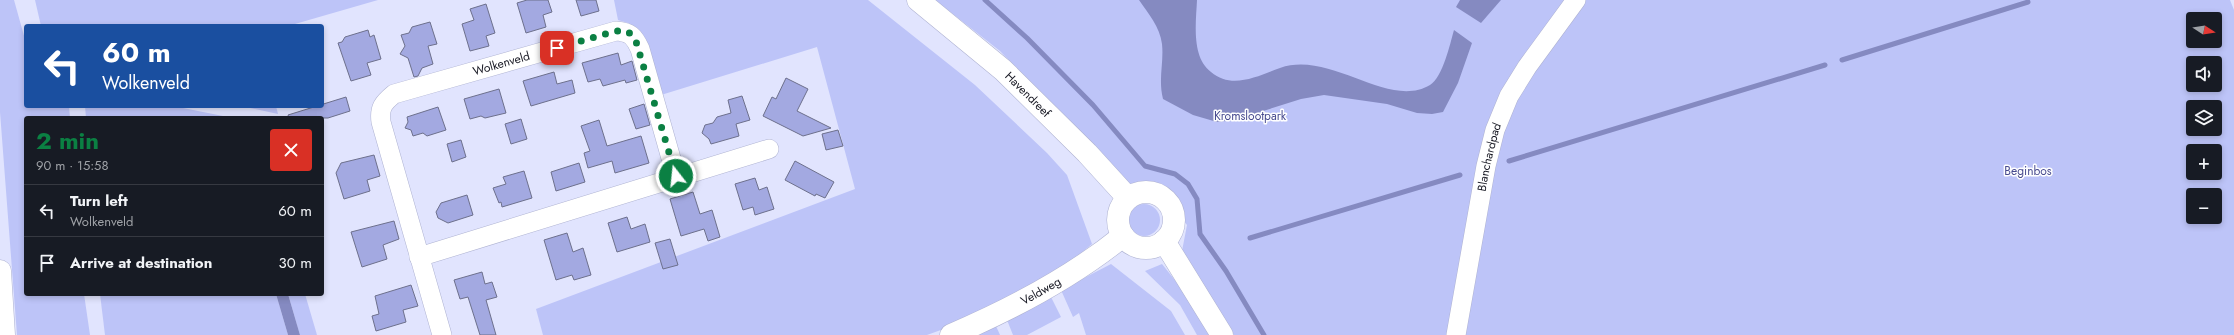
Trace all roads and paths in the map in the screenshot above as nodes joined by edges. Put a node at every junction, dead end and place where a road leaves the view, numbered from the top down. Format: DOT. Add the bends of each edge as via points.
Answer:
graph roads {
  1 [pos="918,0"];
  2 [pos="1576,0"];
  3 [pos="769,149"];
  4 [pos="676,176"];
  5 [pos="1128,198"];
  6 [pos="1123,236"];
  7 [pos="1164,241"];
  8 [pos="419,257"];
  9 [pos="0,270"];
  10 [pos="4,335"];
  11 [pos="442,335"];
  12 [pos="951,335"];
  13 [pos="1222,335"];
  14 [pos="1456,335"];
  1 -- 5 [label="street, Havendreef" via="1003,70 1082,148"];
  2 -- 14 [label="street, Blanchardpad" via="1526,67 1509,96 1495,130 1486,166"];
  3 -- 4 [label="street"];
  4 -- 8 [label="street"];
  4 -- 8 [label="street, Wolkenveld" via="640,49 635,38 627,31 616,31 394,94 384,102 380,111 381,122"];
  5 -- 6 [label="street" via="1122,204 1118,220"];
  5 -- 7 [label="street" via="1146,192 1156,193 1164,198 1174,215 1174,224"];
  6 -- 7 [label="street" via="1138,247 1148,248"];
  6 -- 12 [label="street, Veldweg" via="1073,272 1029,299"];
  7 -- 13 [label="street"];
  8 -- 11 [label="street, Wolkenveld"];
  9 -- 10 [label="street"];
}
